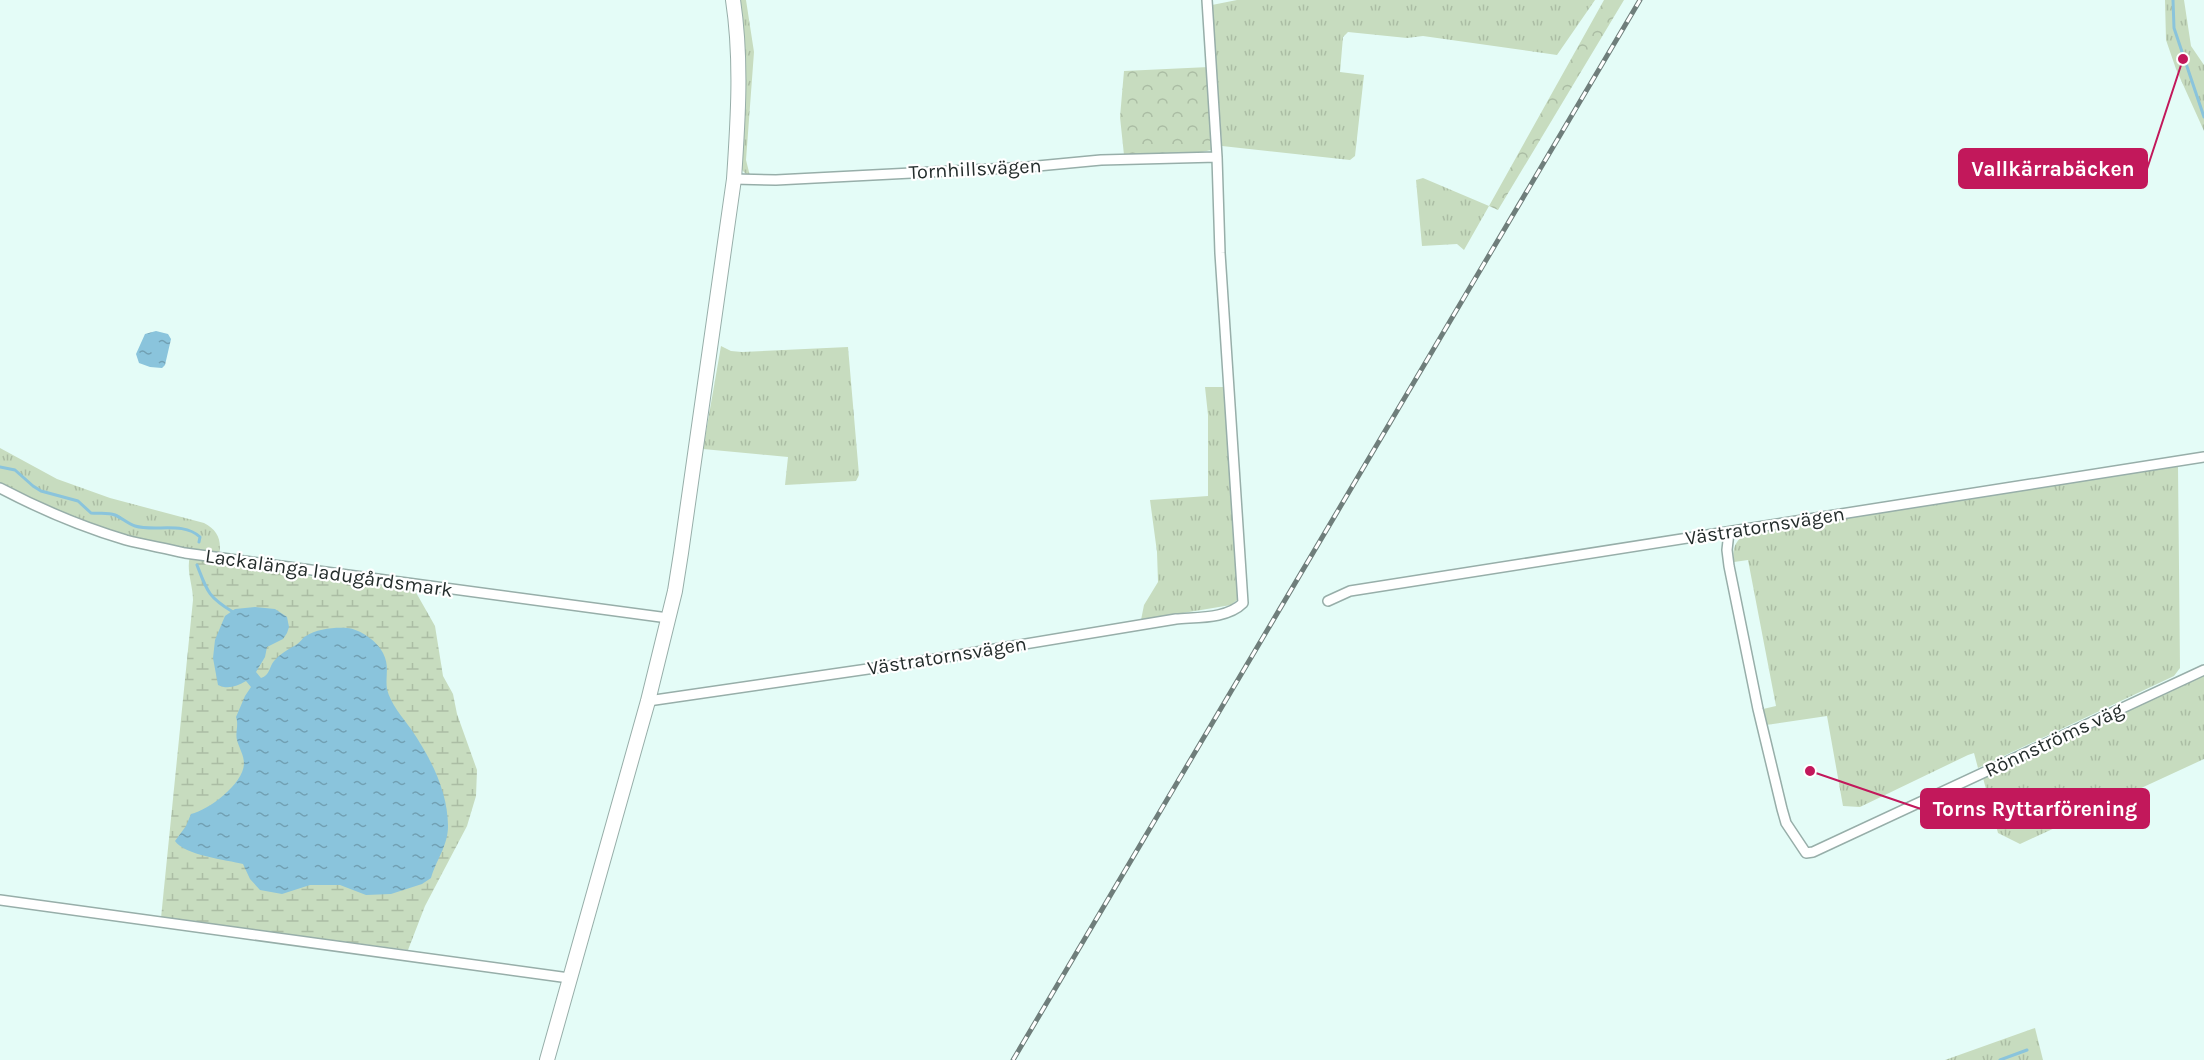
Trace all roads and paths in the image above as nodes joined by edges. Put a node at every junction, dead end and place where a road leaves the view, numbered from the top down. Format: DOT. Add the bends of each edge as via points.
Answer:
graph roads {
  1 [pos="733,0"];
  2 [pos="1207,0"];
  3 [pos="1216,157"];
  4 [pos="734,179"];
  5 [pos="2204,457"];
  6 [pos="0,488"];
  7 [pos="1729,532"];
  8 [pos="1328,602"];
  9 [pos="668,618"];
  10 [pos="2204,670"];
  11 [pos="648,701"];
  12 [pos="0,900"];
  13 [pos="569,978"];
  14 [pos="547,1060"];
  1 -- 4 [label="main road" via="738,56"];
  2 -- 3 [label="street"];
  3 -- 4 [label="street, Tornhillsvägen"];
  3 -- 11 [label="street, Västratornsvägen" via="1243,603 1238,609 1216,616"];
  4 -- 9 [label="main road" via="683,544"];
  5 -- 7 [label="street, Västratornsvägen"];
  6 -- 9 [label="street, Lackalänga ladugårdsmark" via="100,531 185,553"];
  7 -- 8 [label="street, Västratornsvägen" via="1350,591"];
  7 -- 10 [label="street, Rönnströms väg" via="1727,550 1732,577 1782,809 1786,823 1806,853"];
  9 -- 11 [label="main road"];
  11 -- 13 [label="main road"];
  12 -- 13 [label="street"];
  13 -- 14 [label="main road"];
}
